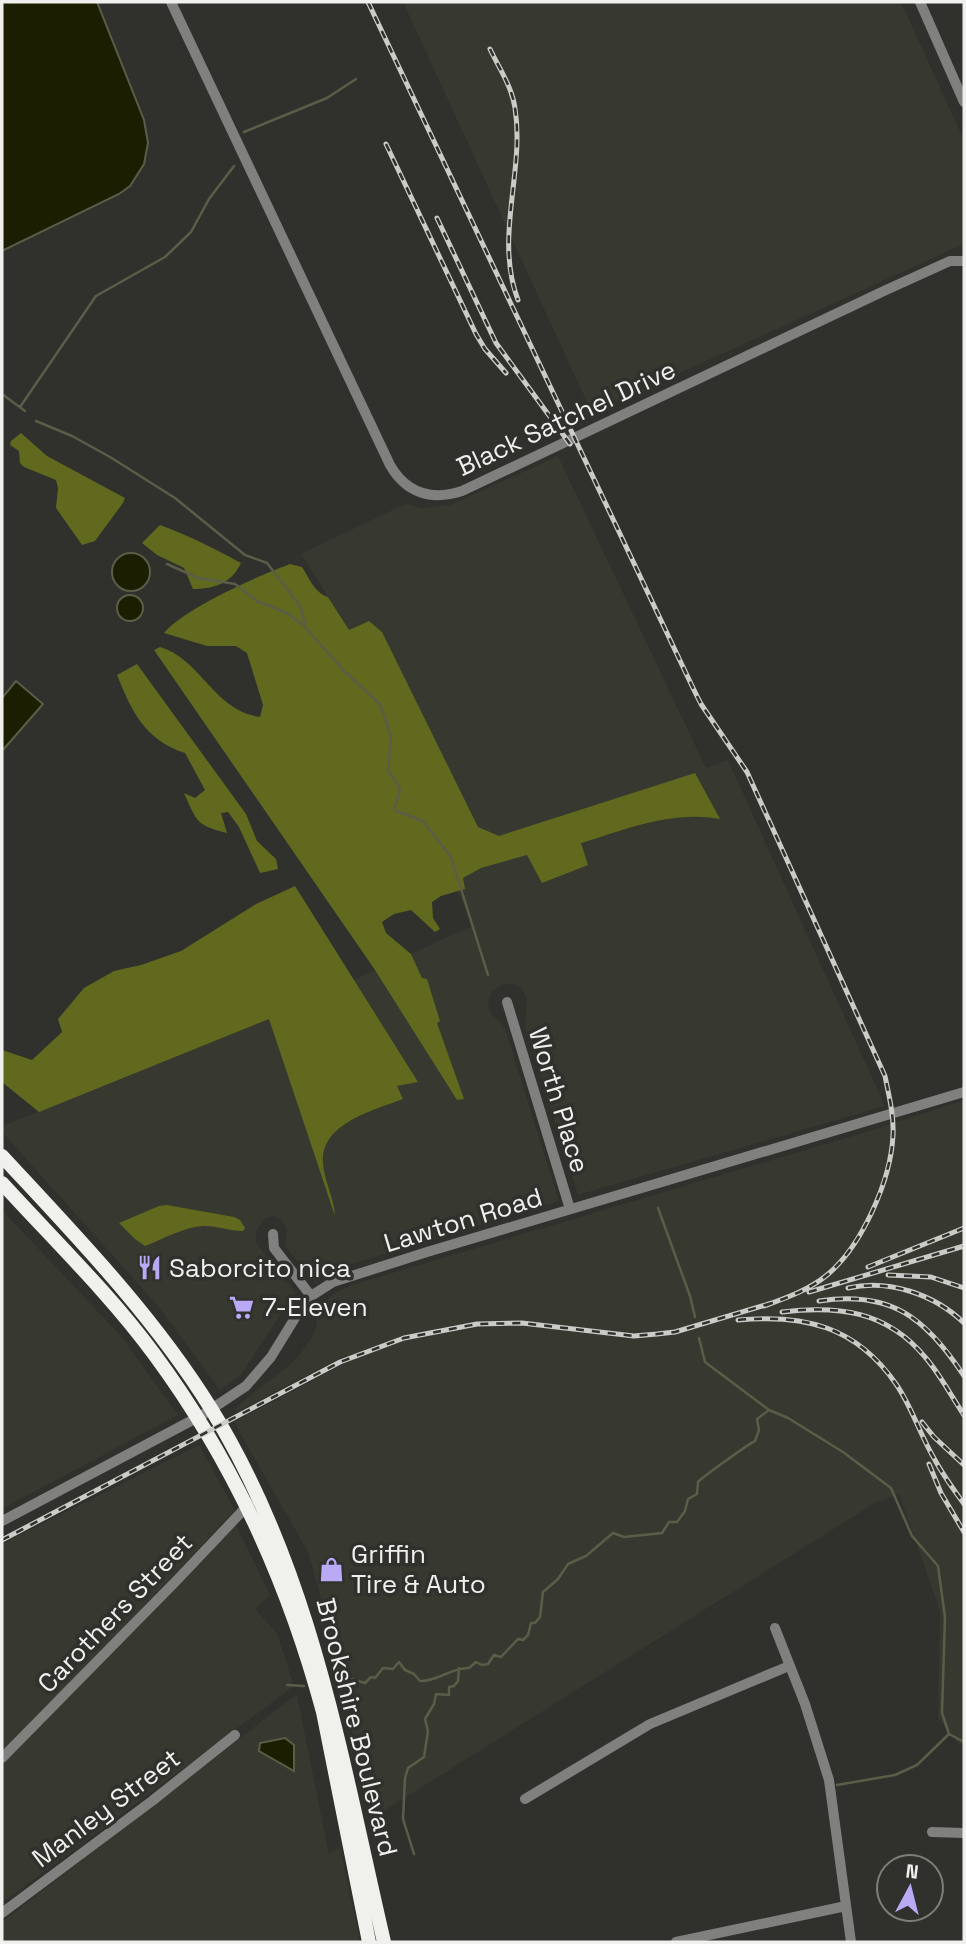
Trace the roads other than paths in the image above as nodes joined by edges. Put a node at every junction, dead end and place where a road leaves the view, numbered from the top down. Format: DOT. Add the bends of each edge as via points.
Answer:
graph roads {
  1 [pos="171,2"];
  2 [pos="920,2"];
  3 [pos="964,102"];
  4 [pos="964,261"];
  5 [pos="507,1002"];
  6 [pos="964,1092"];
  7 [pos="2,1156"];
  8 [pos="2,1183"];
  9 [pos="570,1209"];
  10 [pos="273,1234"];
  11 [pos="312,1296"];
  12 [pos="212,1409"];
  13 [pos="197,1418"];
  14 [pos="252,1501"];
  15 [pos="2,1521"];
  16 [pos="775,1628"];
  17 [pos="789,1666"];
  18 [pos="235,1735"];
  19 [pos="2,1758"];
  20 [pos="525,1799"];
  21 [pos="932,1832"];
  22 [pos="964,1833"];
  23 [pos="846,1906"];
  24 [pos="2,1913"];
  25 [pos="689,1941"];
  26 [pos="369,1942"];
  27 [pos="384,1942"];
  28 [pos="676,1942"];
  29 [pos="851,1942"];
  1 -- 4 [label="street, Black Satchel Drive" via="390,465 415,491 443,496 462,491 886,290 950,261"];
  2 -- 3 [label="street"];
  5 -- 9 [label="street, Worth Place"];
  6 -- 9 [label="street, Lawton Road"];
  7 -- 12 [label="highway, Brookshire Boulevard" via="137,1304"];
  8 -- 13 [label="highway, Brookshire Boulevard" via="127,1321"];
  9 -- 11 [label="street, Lawton Road" via="349,1276"];
  10 -- 11 [label="street" via="274,1248"];
  11 -- 12 [label="street, Lawton Road" via="257,1376"];
  12 -- 13 [label="street, Lawton Road"];
  12 -- 14 [label="highway, Brookshire Boulevard"];
  13 -- 14 [label="highway, Brookshire Boulevard"];
  13 -- 15 [label="street, Lawton Road"];
  14 -- 19 [label="street, Carothers Street"];
  14 -- 26 [label="highway, Brookshire Boulevard" via="323,1713"];
  14 -- 27 [label="highway, Brookshire Boulevard" via="286,1562 312,1635"];
  16 -- 17 [label="street"];
  17 -- 20 [label="street" via="650,1724"];
  17 -- 23 [label="street" via="829,1780"];
  18 -- 24 [label="street, Manley Street"];
  21 -- 22 [label="street"];
  23 -- 25 [label="street"];
  23 -- 29 [label="street"];
  25 -- 28 [label="street"];
}
